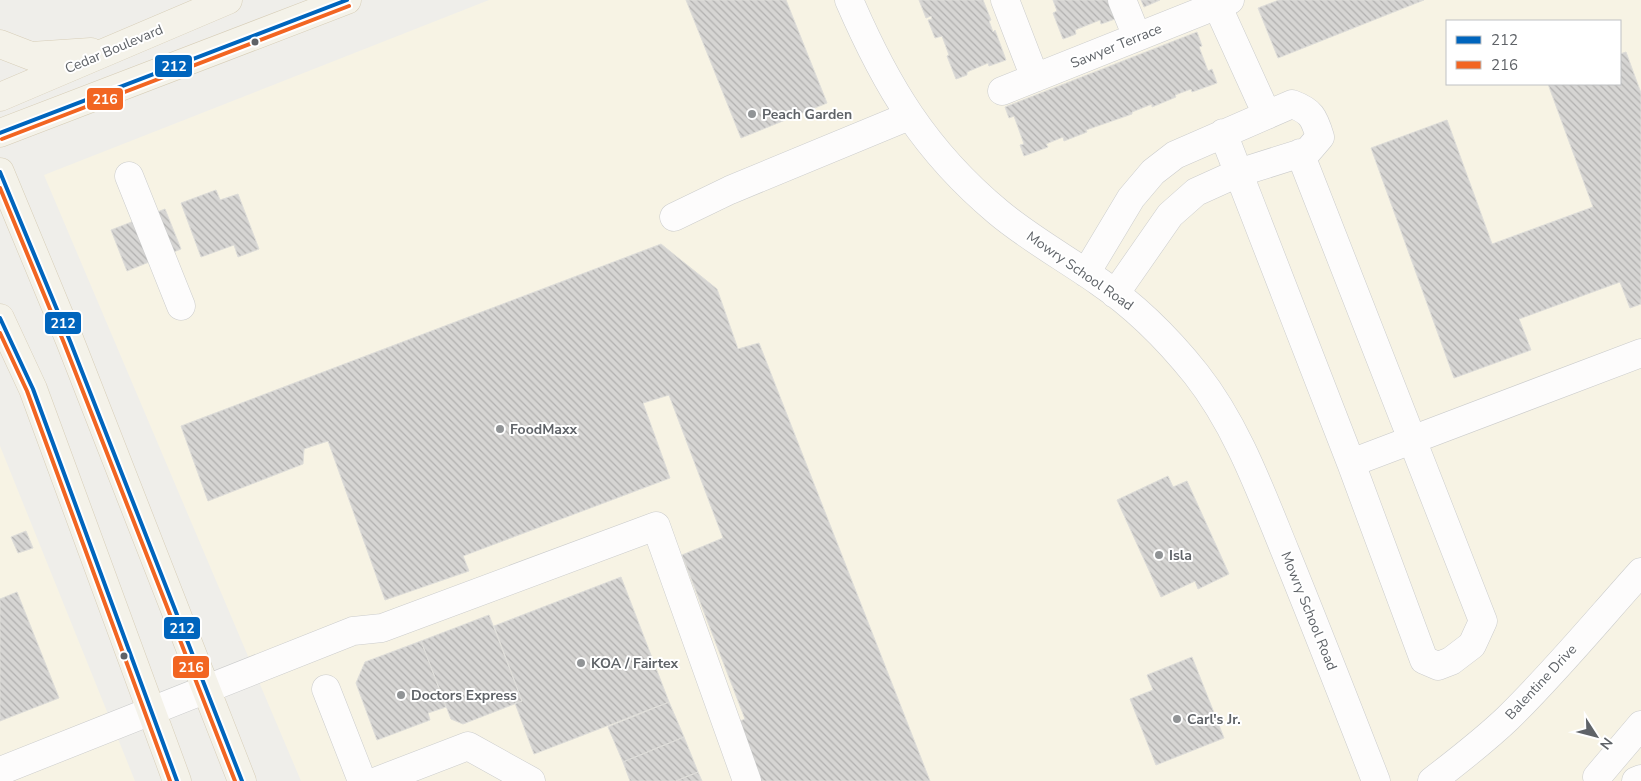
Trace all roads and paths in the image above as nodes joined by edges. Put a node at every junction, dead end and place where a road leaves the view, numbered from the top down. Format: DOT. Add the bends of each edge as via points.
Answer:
graph roads {
  1 [pos="228,0"];
  2 [pos="347,0"];
  3 [pos="849,0"];
  4 [pos="1005,0"];
  5 [pos="1122,0"];
  6 [pos="1223,2"];
  7 [pos="1137,37"];
  8 [pos="0,44"];
  9 [pos="112,50"];
  10 [pos="1035,78"];
  11 [pos="1002,91"];
  12 [pos="0,97"];
  13 [pos="1266,115"];
  14 [pos="909,116"];
  15 [pos="0,133"];
  16 [pos="1223,133"];
  17 [pos="1300,153"];
  18 [pos="0,172"];
  19 [pos="1238,173"];
  20 [pos="129,176"];
  21 [pos="674,217"];
  22 [pos="1086,272"];
  23 [pos="1115,294"];
  24 [pos="181,306"];
  25 [pos="0,318"];
  26 [pos="1641,353"];
  27 [pos="1412,440"];
  28 [pos="1351,463"];
  29 [pos="1641,572"];
  30 [pos="206,689"];
  31 [pos="326,689"];
  32 [pos="151,710"];
  33 [pos="1641,725"];
  34 [pos="0,771"];
  35 [pos="1641,779"];
  36 [pos="177,781"];
  37 [pos="242,781"];
  38 [pos="362,781"];
  39 [pos="377,781"];
  40 [pos="531,781"];
  41 [pos="747,781"];
  42 [pos="1376,781"];
  43 [pos="1432,781"];
  44 [pos="1598,781"];
  45 [pos="1636,781"];
  1 -- 9 [label="main road, Cedar Boulevard"];
  2 -- 15 [label="main road"];
  3 -- 14 [label="street, Mowry School Road" via="884,75"];
  4 -- 10 [label="street"];
  5 -- 7 [label="street"];
  6 -- 7 [label="street, Sawyer Terrace"];
  6 -- 13 [label="street"];
  7 -- 10 [label="street, Sawyer Terrace"];
  8 -- 9 [label="main road" via="31,56"];
  9 -- 12 [label="main road, Cedar Boulevard"];
  10 -- 11 [label="street, Sawyer Terrace"];
  13 -- 16 [label="street"];
  13 -- 17 [label="street" via="1292,104 1306,110 1316,121 1320,137 1308,151"];
  14 -- 21 [label="street" via="730,190"];
  14 -- 22 [label="street, Mowry School Road" via="936,153 999,213"];
  16 -- 19 [label="street"];
  16 -- 22 [label="street" via="1174,155 1152,172 1131,198"];
  17 -- 19 [label="street"];
  17 -- 27 [label="street"];
  18 -- 30 [label="main road"];
  19 -- 23 [label="street" via="1196,192 1170,215"];
  19 -- 28 [label="street"];
  20 -- 24 [label="street"];
  22 -- 23 [label="street, Mowry School Road"];
  23 -- 42 [label="street, Mowry School Road" via="1168,341 1197,375 1241,448"];
  25 -- 32 [label="main road" via="33,389"];
  26 -- 27 [label="street"];
  27 -- 28 [label="street"];
  27 -- 28 [label="street" via="1483,622 1472,645 1451,661 1438,666 1424,660"];
  29 -- 43 [label="street, Balentine Drive" via="1541,684 1470,752"];
  30 -- 32 [label="street"];
  30 -- 37 [label="main road"];
  30 -- 41 [label="street" via="353,631 382,628 656,526"];
  31 -- 38 [label="street"];
  32 -- 34 [label="street"];
  32 -- 36 [label="main road"];
  33 -- 44 [label="street" via="1597,777"];
  35 -- 45 [label="street"];
  39 -- 40 [label="street" via="468,746"];
}
